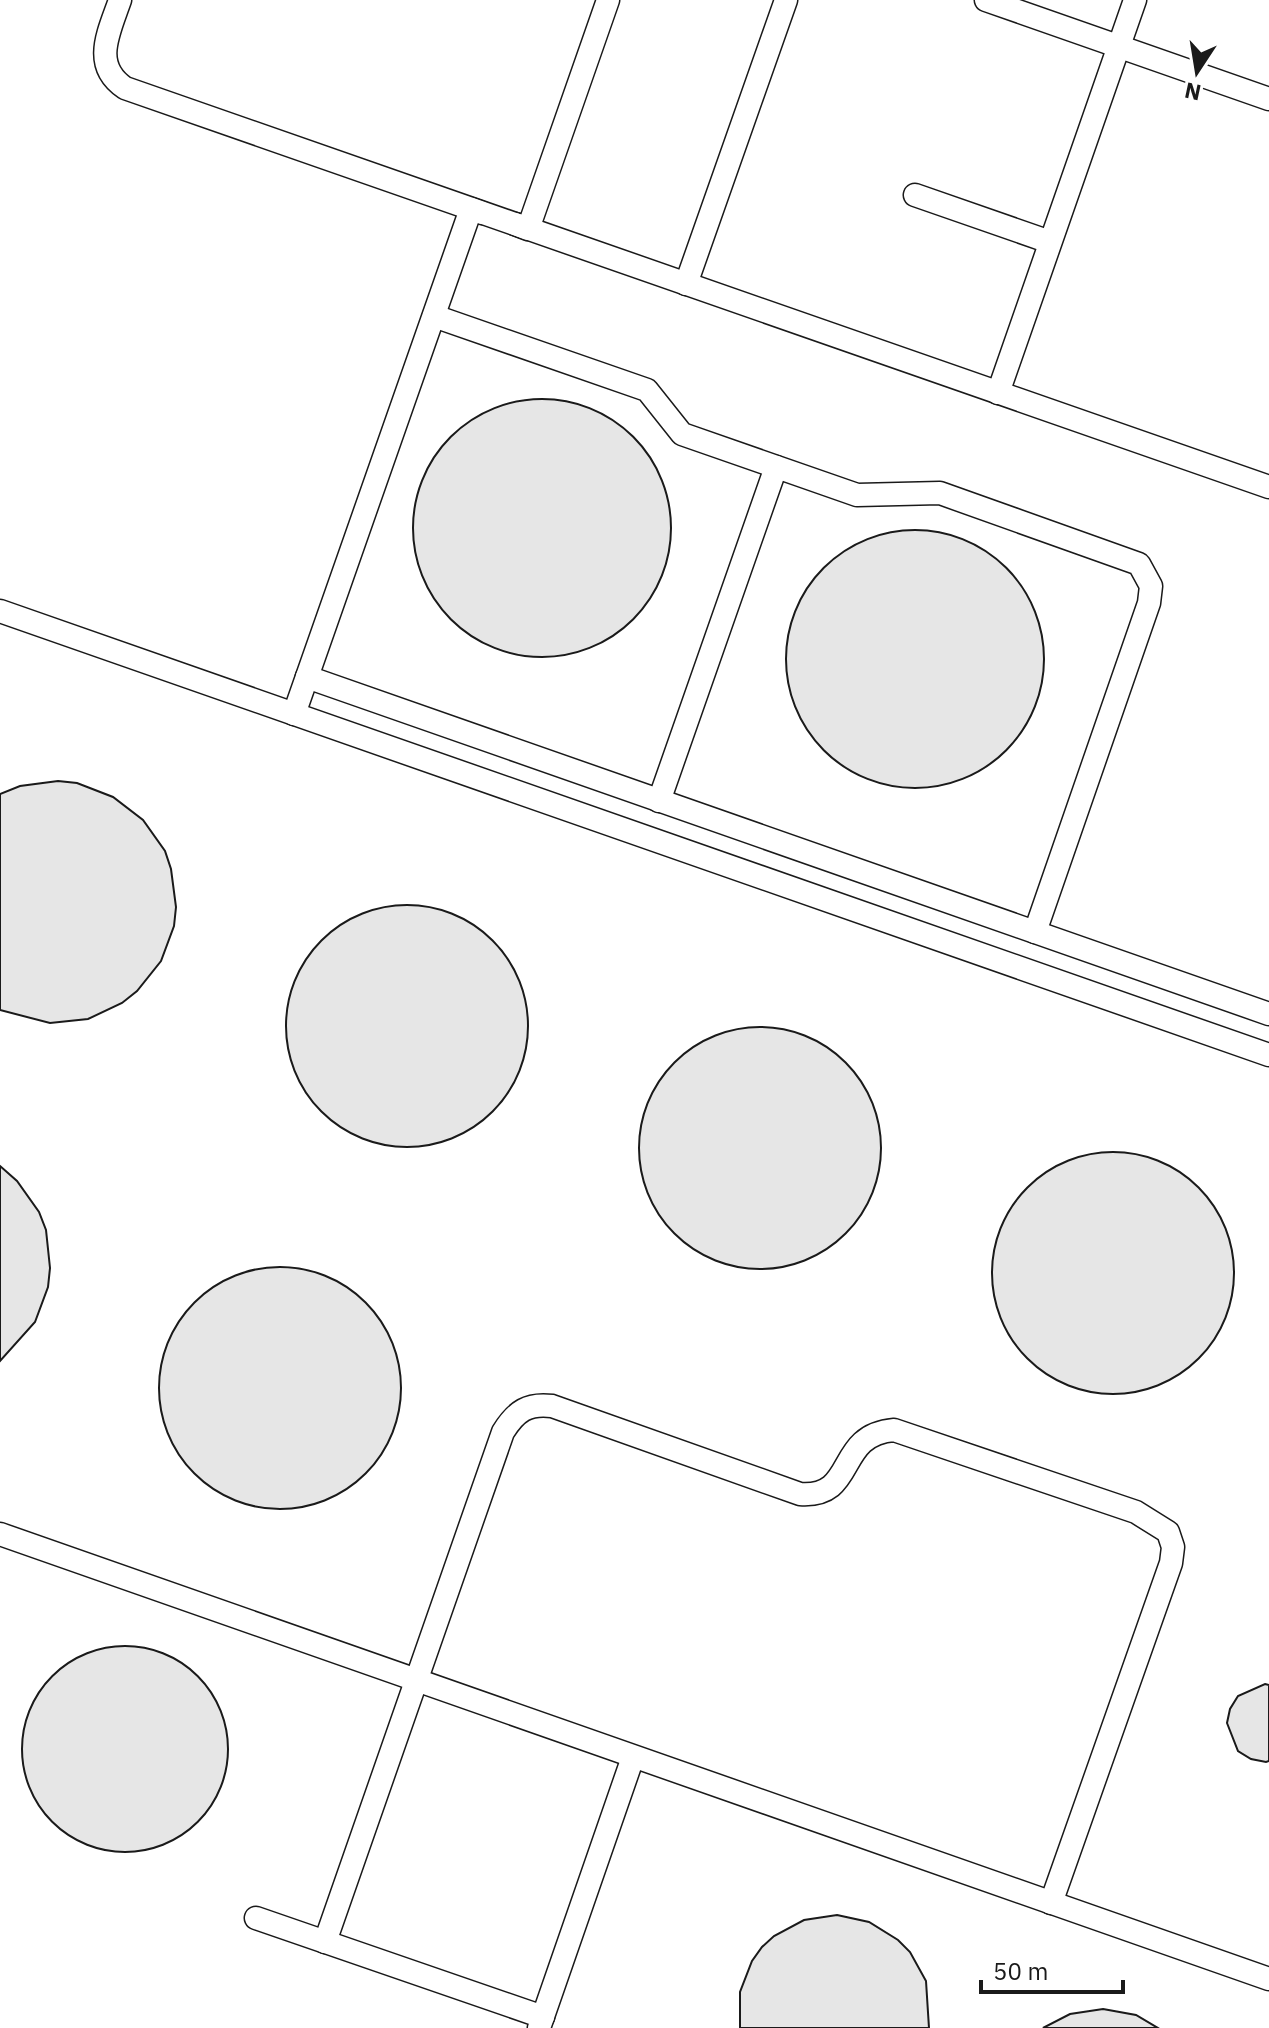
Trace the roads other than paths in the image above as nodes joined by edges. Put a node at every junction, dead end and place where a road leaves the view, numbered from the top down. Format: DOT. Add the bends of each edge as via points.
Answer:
graph roads {
  1 [pos="120,0"];
  2 [pos="608,0"];
  3 [pos="786,0"];
  4 [pos="986,0"];
  5 [pos="1135,0"];
  6 [pos="1119,46"];
  7 [pos="1269,99"];
  8 [pos="915,195"];
  9 [pos="1050,242"];
  10 [pos="686,284"];
  11 [pos="434,316"];
  12 [pos="998,393"];
  13 [pos="776,467"];
  14 [pos="1269,487"];
  15 [pos="0,611"];
  16 [pos="307,677"];
  17 [pos="294,714"];
  18 [pos="659,801"];
  19 [pos="1035,932"];
  20 [pos="1269,1014"];
  21 [pos="1269,1055"];
  22 [pos="0,1534"];
  23 [pos="416,1680"];
  24 [pos="633,1757"];
  25 [pos="1051,1903"];
  26 [pos="256,1918"];
  27 [pos="325,1942"];
  28 [pos="1269,1979"];
  29 [pos="541,2023"];
  1 -- 10 [label="lane" via="104,59 111,76 125,88"];
  2 -- 11 [label="lane" via="528,229 471,209"];
  3 -- 10 [label="lane"];
  4 -- 6 [label="lane"];
  5 -- 6 [label="lane"];
  6 -- 7 [label="lane"];
  6 -- 9 [label="lane"];
  8 -- 9 [label="lane"];
  9 -- 12 [label="lane"];
  10 -- 12 [label="lane"];
  11 -- 13 [label="lane" via="647,390 682,434"];
  11 -- 16 [label="lane"];
  12 -- 14 [label="lane"];
  13 -- 18 [label="lane"];
  13 -- 19 [label="lane" via="857,495 940,493 1131,560 1144,570 1151,586 1149,603"];
  15 -- 17 [label="lane"];
  16 -- 17 [label="lane"];
  16 -- 18 [label="lane"];
  17 -- 21 [label="lane"];
  18 -- 19 [label="lane"];
  19 -- 20 [label="lane"];
  22 -- 23 [label="lane"];
  23 -- 24 [label="lane"];
  23 -- 25 [label="lane" via="503,1432 522,1409 535,1404 800,1494 825,1492 860,1441 876,1431 894,1430 1091,1497 1154,1520 1168,1532 1173,1547"];
  23 -- 27 [label="lane"];
  24 -- 25 [label="lane"];
  24 -- 29 [label="lane"];
  25 -- 28 [label="lane"];
  26 -- 27 [label="lane"];
  27 -- 29 [label="lane"];
}
